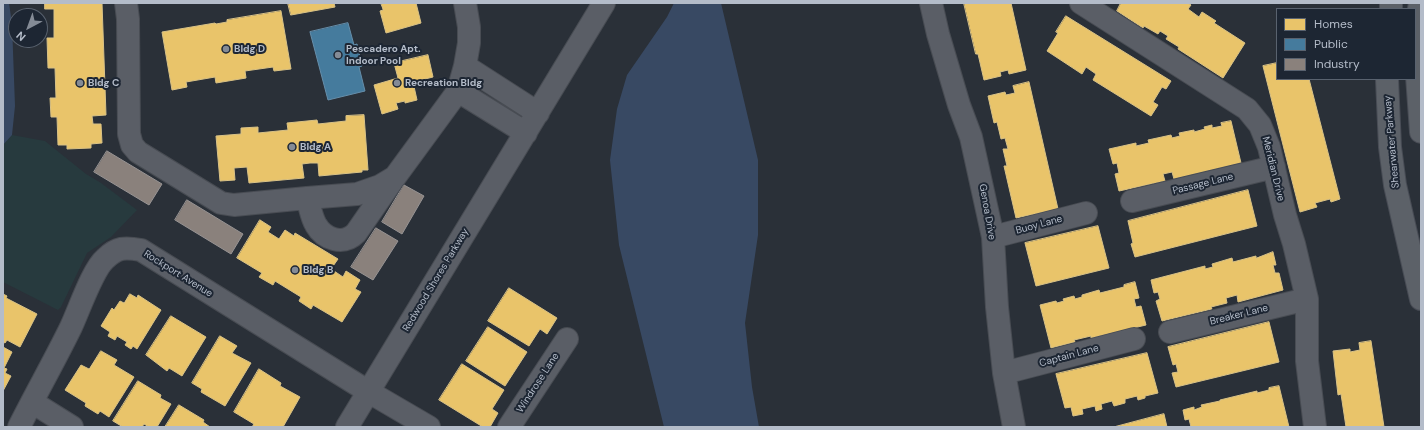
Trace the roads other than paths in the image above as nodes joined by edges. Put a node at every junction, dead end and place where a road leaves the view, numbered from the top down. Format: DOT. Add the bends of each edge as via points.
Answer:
graph roads {
  1 [pos="126,3"];
  2 [pos="465,3"];
  3 [pos="604,3"];
  4 [pos="931,3"];
  5 [pos="1080,3"];
  6 [pos="1420,3"];
  7 [pos="465,66"];
  8 [pos="1387,80"];
  9 [pos="458,91"];
  10 [pos="538,113"];
  11 [pos="1421,132"];
  12 [pos="526,133"];
  13 [pos="1274,167"];
  14 [pos="395,177"];
  15 [pos="307,198"];
  16 [pos="1132,201"];
  17 [pos="1086,212"];
  18 [pos="992,237"];
  19 [pos="1307,299"];
  20 [pos="1421,299"];
  21 [pos="1170,332"];
  22 [pos="567,339"];
  23 [pos="1134,339"];
  24 [pos="1004,373"];
  25 [pos="368,392"];
  26 [pos="32,402"];
  27 [pos="19,427"];
  28 [pos="72,427"];
  29 [pos="347,427"];
  30 [pos="429,427"];
  31 [pos="509,427"];
  32 [pos="1014,427"];
  33 [pos="1315,427"];
  1 -- 15 [label="street" via="129,134 134,149 228,205"];
  2 -- 7 [label="street" via="469,27"];
  3 -- 10 [label="street, Redwood Shores Parkway"];
  4 -- 18 [label="street, Genoa Drive" via="959,105 971,137"];
  5 -- 13 [label="street, Meridian Drive" via="1247,110 1260,125"];
  6 -- 11 [label="main road" via="1417,76"];
  7 -- 9 [label="street"];
  7 -- 10 [label="street"];
  8 -- 20 [label="main road, Shearwater Parkway" via="1390,147 1395,185"];
  9 -- 12 [label="street"];
  9 -- 14 [label="street"];
  10 -- 12 [label="street, Redwood Shores Parkway"];
  12 -- 25 [label="street, Redwood Shores Parkway"];
  13 -- 16 [label="street, Passage Lane"];
  13 -- 19 [label="street, Meridian Drive"];
  14 -- 15 [label="street" via="380,186 357,194"];
  14 -- 15 [label="street" via="356,233 348,240 331,238 318,228"];
  17 -- 18 [label="street, Buoy Lane"];
  18 -- 24 [label="street, Genoa Drive"];
  19 -- 21 [label="street, Breaker Lane"];
  19 -- 33 [label="street, Meridian Drive" via="1307,361"];
  22 -- 31 [label="street, Windrose Lane"];
  23 -- 24 [label="street, Captain Lane"];
  24 -- 32 [label="street, Genoa Drive"];
  25 -- 26 [label="street, Rockport Avenue" via="141,250 128,248 117,249 97,268 71,327"];
  25 -- 29 [label="street, Redwood Shores Parkway"];
  25 -- 30 [label="street, Rockport Avenue"];
  26 -- 27 [label="street, Rockport Avenue"];
  26 -- 28 [label="street"];
}
